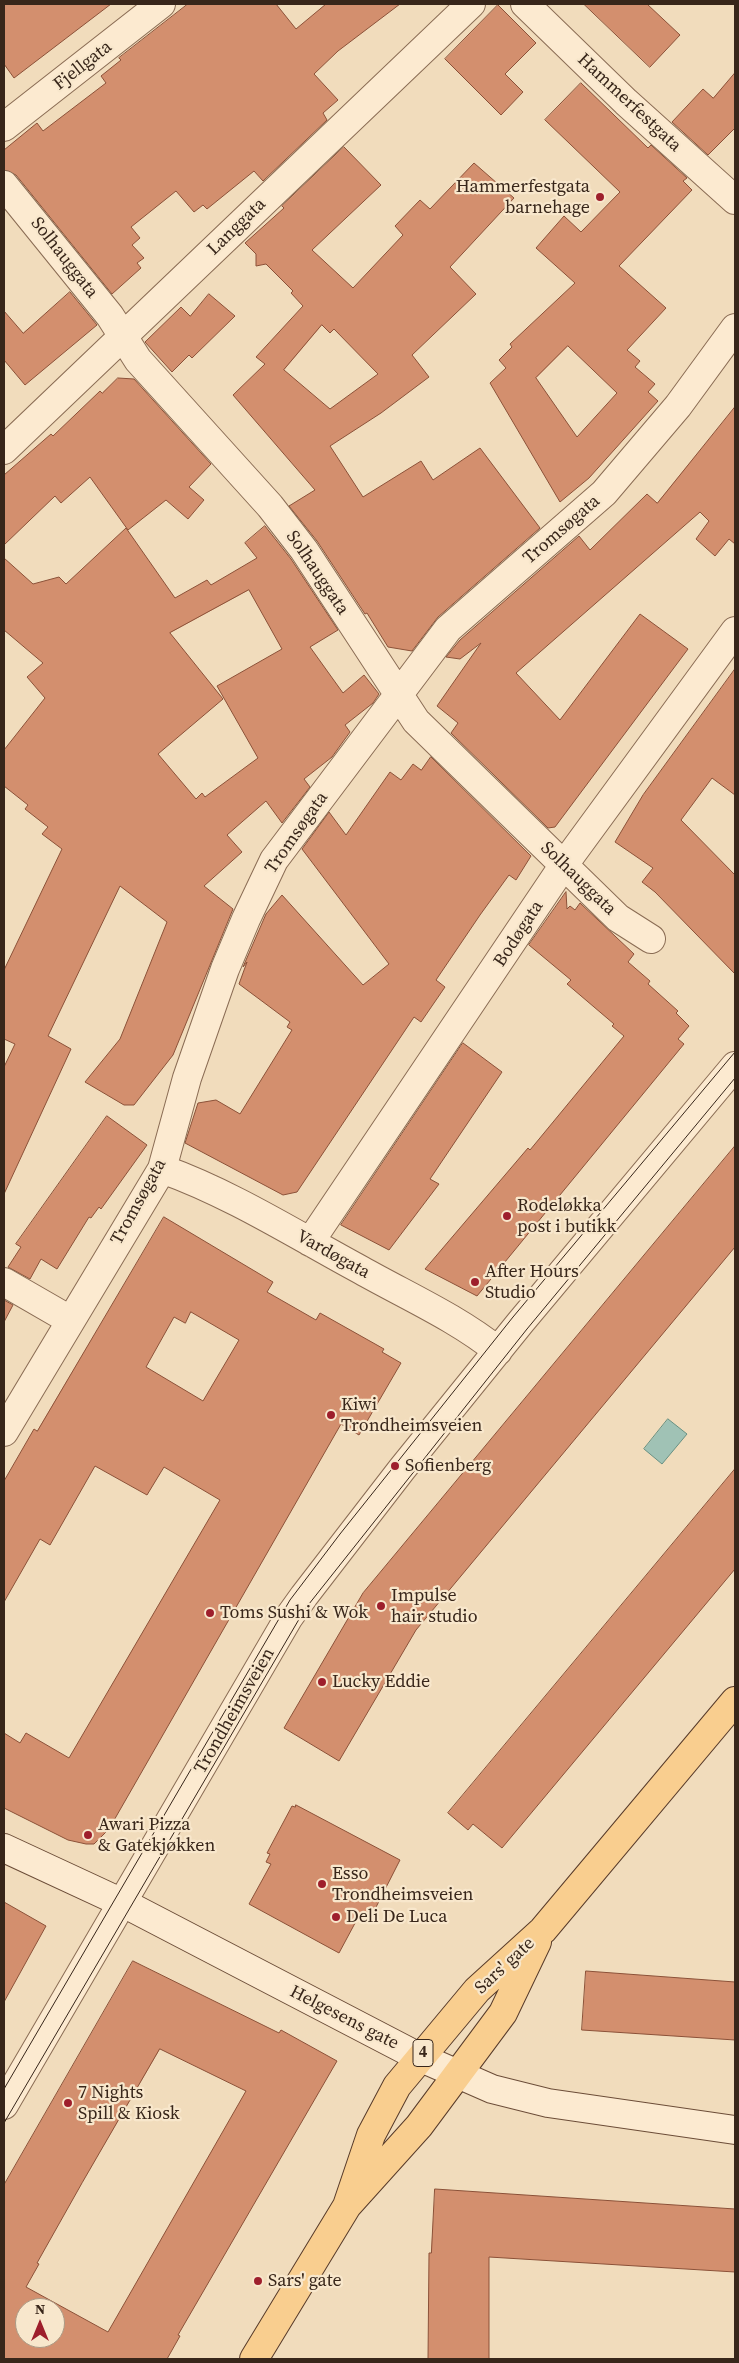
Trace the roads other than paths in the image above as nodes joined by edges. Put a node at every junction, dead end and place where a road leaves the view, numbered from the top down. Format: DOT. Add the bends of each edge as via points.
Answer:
graph roads {
  1 [pos="161,4"];
  2 [pos="471,4"];
  3 [pos="525,4"];
  4 [pos="4,127"];
  5 [pos="4,185"];
  6 [pos="735,200"];
  7 [pos="735,328"];
  8 [pos="124,336"];
  9 [pos="4,450"];
  10 [pos="735,631"];
  11 [pos="399,697"];
  12 [pos="564,866"];
  13 [pos="651,938"];
  14 [pos="735,1066"];
  15 [pos="162,1169"];
  16 [pos="310,1242"];
  17 [pos="4,1282"];
  18 [pos="70,1320"];
  19 [pos="498,1352"];
  20 [pos="4,1432"];
  21 [pos="735,1702"];
  22 [pos="4,1848"];
  23 [pos="122,1903"];
  24 [pos="543,1930"];
  25 [pos="419,2057"];
  26 [pos="456,2075"];
  27 [pos="4,2105"];
  28 [pos="735,2130"];
  29 [pos="347,2206"];
  30 [pos="254,2359"];
  1 -- 4 [label="street, Fjellgata"];
  2 -- 8 [label="street, Langgata"];
  3 -- 6 [label="street, Hammerfestgata" via="626,102"];
  5 -- 8 [label="street, Solhauggata"];
  7 -- 11 [label="street, Tromsøgata" via="678,406 604,493 448,629"];
  8 -- 9 [label="street, Langgata"];
  8 -- 11 [label="street, Solhauggata" via="138,360 282,521"];
  10 -- 12 [label="street, Bodøgata"];
  11 -- 12 [label="street, Solhauggata" via="416,721"];
  11 -- 15 [label="street, Tromsøgata" via="274,860 225,969 187,1078"];
  12 -- 13 [label="street, Solhauggata" via="618,918"];
  12 -- 16 [label="street, Bodøgata"];
  14 -- 19 [label="street, Trondheimsveien"];
  15 -- 16 [label="street, Vardøgata" via="198,1182"];
  15 -- 18 [label="street, Tromsøgata"];
  16 -- 19 [label="street, Vardøgata" via="471,1332"];
  17 -- 18 [label="street"];
  18 -- 20 [label="street, Tromsøgata"];
  19 -- 23 [label="street, Trondheimsveien" via="358,1525 289,1617"];
  21 -- 24 [label="main road, Sars' gate / 4"];
  22 -- 23 [label="street, Helgesens gate"];
  23 -- 25 [label="street, Helgesens gate"];
  23 -- 27 [label="street, Trondheimsveien"];
  24 -- 25 [label="main road, Sars' gate / 4" via="477,1990"];
  24 -- 26 [label="main road, Sars' gate / 4" via="503,2012"];
  25 -- 26 [label="street, Helgesens gate"];
  25 -- 29 [label="main road, Sars' gate / 4" via="384,2107"];
  26 -- 28 [label="street, Helgesens gate" via="492,2089 548,2103"];
  26 -- 29 [label="main road, Sars' gate / 4" via="403,2145"];
  29 -- 30 [label="main road, Sars' gate / 4"];
}
